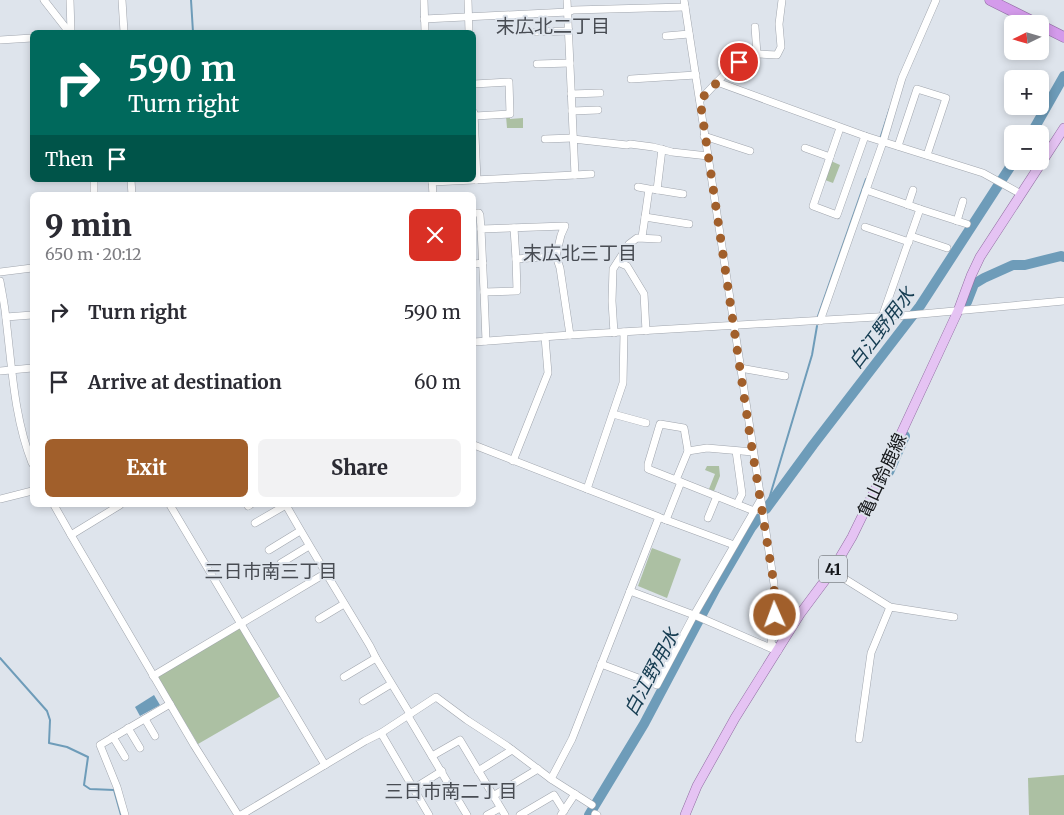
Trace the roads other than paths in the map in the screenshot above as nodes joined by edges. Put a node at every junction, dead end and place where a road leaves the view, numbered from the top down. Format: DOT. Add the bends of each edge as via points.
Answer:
graph roads {
  1 [pos="44,0"];
  2 [pos="70,0"];
  3 [pos="122,0"];
  4 [pos="424,0"];
  5 [pos="468,0"];
  6 [pos="567,0"];
  7 [pos="782,0"];
  8 [pos="936,0"];
  9 [pos="990,0"];
  10 [pos="684,3"];
  11 [pos="568,12"];
  12 [pos="1021,15"];
  13 [pos="469,16"];
  14 [pos="424,19"];
  15 [pos="755,27"];
  16 [pos="1049,29"];
  17 [pos="68,30"];
  18 [pos="70,30"];
  19 [pos="124,30"];
  20 [pos="425,30"];
  21 [pos="468,30"];
  22 [pos="569,31"];
  23 [pos="536,32"];
  24 [pos="689,34"];
  25 [pos="666,36"];
  26 [pos="1064,36"];
  27 [pos="30,38"];
  28 [pos="0,40"];
  29 [pos="757,54"];
  30 [pos="570,63"];
  31 [pos="537,64"];
  32 [pos="696,75"];
  33 [pos="631,80"];
  34 [pos="717,82"];
  35 [pos="476,84"];
  36 [pos="571,94"];
  37 [pos="600,94"];
  38 [pos="700,100"];
  39 [pos="598,110"];
  40 [pos="572,111"];
  41 [pos="476,115"];
  42 [pos="840,128"];
  43 [pos="1064,128"];
  44 [pos="704,136"];
  45 [pos="865,136"];
  46 [pos="545,139"];
  47 [pos="573,139"];
  48 [pos="880,141"];
  49 [pos="898,146"];
  50 [pos="806,148"];
  51 [pos="662,150"];
  52 [pos="750,151"];
  53 [pos="927,155"];
  54 [pos="708,156"];
  55 [pos="830,157"];
  56 [pos="476,158"];
  57 [pos="590,174"];
  58 [pos="575,175"];
  59 [pos="477,180"];
  60 [pos="638,187"];
  61 [pos="653,190"];
  62 [pos="866,190"];
  63 [pos="913,190"];
  64 [pos="683,194"];
  65 [pos="1021,194"];
  66 [pos="963,201"];
  67 [pos="908,205"];
  68 [pos="920,209"];
  69 [pos="476,213"];
  70 [pos="645,217"];
  71 [pos="957,221"];
  72 [pos="689,224"];
  73 [pos="968,224"];
  74 [pos="864,227"];
  75 [pos="514,228"];
  76 [pos="481,229"];
  77 [pos="642,237"];
  78 [pos="658,238"];
  79 [pos="910,239"];
  80 [pos="947,248"];
  81 [pos="556,256"];
  82 [pos="516,259"];
  83 [pos="618,262"];
  84 [pos="483,263"];
  85 [pos="476,264"];
  86 [pos="30,268"];
  87 [pos="0,272"];
  88 [pos="0,281"];
  89 [pos="484,292"];
  90 [pos="1064,301"];
  91 [pos="958,311"];
  92 [pos="30,315"];
  93 [pos="6,317"];
  94 [pos="882,317"];
  95 [pos="820,321"];
  96 [pos="734,326"];
  97 [pos="646,331"];
  98 [pos="624,332"];
  99 [pos="614,333"];
  100 [pos="570,335"];
  101 [pos="544,337"];
  102 [pos="476,342"];
  103 [pos="486,342"];
  104 [pos="30,368"];
  105 [pos="740,368"];
  106 [pos="12,370"];
  107 [pos="0,371"];
  108 [pos="784,376"];
  109 [pos="613,414"];
  110 [pos="646,423"];
  111 [pos="476,446"];
  112 [pos="688,451"];
  113 [pos="736,451"];
  114 [pos="753,452"];
  115 [pos="30,458"];
  116 [pos="513,461"];
  117 [pos="679,481"];
  118 [pos="587,489"];
  119 [pos="30,491"];
  120 [pos="717,496"];
  121 [pos="0,498"];
  122 [pos="760,501"];
  123 [pos="737,504"];
  124 [pos="55,507"];
  125 [pos="117,507"];
  126 [pos="171,507"];
  127 [pos="283,507"];
  128 [pos="287,507"];
  129 [pos="754,511"];
  130 [pos="662,518"];
  131 [pos="708,518"];
  132 [pos="255,523"];
  133 [pos="300,530"];
  134 [pos="71,535"];
  135 [pos="734,545"];
  136 [pos="309,546"];
  137 [pos="269,550"];
  138 [pos="281,563"];
  139 [pos="832,571"];
  140 [pos="326,573"];
  141 [pos="630,591"];
  142 [pos="344,604"];
  143 [pos="890,607"];
  144 [pos="954,616"];
  145 [pos="698,617"];
  146 [pos="319,619"];
  147 [pos="240,624"];
  148 [pos="778,651"];
  149 [pos="376,658"];
  150 [pos="601,664"];
  151 [pos="153,676"];
  152 [pos="344,677"];
  153 [pos="392,684"];
  154 [pos="363,701"];
  155 [pos="170,704"];
  156 [pos="409,715"];
  157 [pos="145,719"];
  158 [pos="128,728"];
  159 [pos="381,733"];
  160 [pos="155,736"];
  161 [pos="113,737"];
  162 [pos="859,739"];
  163 [pos="140,748"];
  164 [pos="512,750"];
  165 [pos="432,756"];
  166 [pos="125,757"];
  167 [pos="325,765"];
  168 [pos="538,769"];
  169 [pos="478,771"];
  170 [pos="442,772"];
  171 [pos="551,778"];
  172 [pos="413,789"];
  173 [pos="575,794"];
  174 [pos="493,796"];
  175 [pos="592,804"];
  176 [pos="500,808"];
  177 [pos="563,813"];
  178 [pos="124,815"];
  179 [pos="239,815"];
  180 [pos="429,815"];
  181 [pos="467,815"];
  182 [pos="487,815"];
  183 [pos="505,815"];
  184 [pos="520,815"];
  185 [pos="685,815"];
  1 -- 17 [label="street"];
  2 -- 18 [label="street"];
  3 -- 19 [label="street"];
  4 -- 14 [label="street"];
  5 -- 13 [label="street"];
  6 -- 11 [label="street"];
  7 -- 29 [label="street" via="781,47 777,55"];
  8 -- 48 [label="street" via="902,78"];
  9 -- 12 [label="highway"];
  10 -- 11 [label="street"];
  10 -- 24 [label="street"];
  11 -- 13 [label="street"];
  11 -- 22 [label="street"];
  13 -- 14 [label="street"];
  13 -- 21 [label="street"];
  14 -- 20 [label="street"];
  15 -- 29 [label="street"];
  16 -- 26 [label="highway"];
  22 -- 23 [label="street"];
  22 -- 30 [label="street"];
  24 -- 25 [label="street"];
  24 -- 32 [label="street"];
  27 -- 28 [label="street"];
  29 -- 34 [label="street" via="735,64"];
  30 -- 31 [label="street"];
  30 -- 36 [label="street"];
  32 -- 33 [label="street"];
  32 -- 38 [label="street"];
  34 -- 38 [label="street"];
  34 -- 42 [label="street"];
  35 -- 41 [label="street" via="509,82 510,114"];
  36 -- 37 [label="street"];
  36 -- 40 [label="street"];
  38 -- 44 [label="street"];
  39 -- 40 [label="street"];
  40 -- 47 [label="street"];
  42 -- 45 [label="street"];
  42 -- 55 [label="street"];
  43 -- 65 [label="main road, 亀山鈴鹿線 / 41"];
  44 -- 52 [label="street"];
  44 -- 54 [label="street"];
  45 -- 48 [label="street"];
  45 -- 55 [label="street" via="837,215 813,206"];
  46 -- 47 [label="street"];
  47 -- 51 [label="street"];
  47 -- 58 [label="street"];
  48 -- 49 [label="street"];
  48 -- 62 [label="street"];
  49 -- 53 [label="street"];
  49 -- 53 [label="street" via="916,89 946,98"];
  50 -- 55 [label="street"];
  51 -- 54 [label="street"];
  51 -- 61 [label="street"];
  53 -- 65 [label="street" via="983,173"];
  54 -- 96 [label="street"];
  56 -- 59 [label="street"];
  57 -- 58 [label="street"];
  58 -- 59 [label="street"];
  60 -- 61 [label="street"];
  61 -- 64 [label="street"];
  61 -- 70 [label="street"];
  62 -- 67 [label="street"];
  62 -- 95 [label="street"];
  63 -- 67 [label="street"];
  65 -- 91 [label="main road, 亀山鈴鹿線 / 41" via="980,257"];
  66 -- 71 [label="street"];
  67 -- 68 [label="street"];
  68 -- 71 [label="street"];
  68 -- 79 [label="street"];
  69 -- 76 [label="street" via="480,215"];
  70 -- 72 [label="street"];
  70 -- 77 [label="street"];
  71 -- 73 [label="street"];
  74 -- 79 [label="street"];
  75 -- 76 [label="street"];
  75 -- 81 [label="street" via="565,226"];
  75 -- 82 [label="street"];
  76 -- 84 [label="street"];
  77 -- 78 [label="street"];
  77 -- 83 [label="street" via="630,244"];
  79 -- 80 [label="street"];
  79 -- 94 [label="street"];
  81 -- 82 [label="street"];
  81 -- 100 [label="street"];
  82 -- 89 [label="street" via="518,291"];
  83 -- 97 [label="street" via="626,266 644,294"];
  83 -- 99 [label="street" via="613,269"];
  84 -- 85 [label="street"];
  84 -- 89 [label="street"];
  86 -- 87 [label="street"];
  88 -- 93 [label="street"];
  89 -- 103 [label="street"];
  90 -- 91 [label="street"];
  91 -- 94 [label="street"];
  91 -- 139 [label="main road, 亀山鈴鹿線 / 41" via="873,494"];
  92 -- 93 [label="street"];
  93 -- 106 [label="street"];
  94 -- 95 [label="street"];
  95 -- 96 [label="street"];
  96 -- 97 [label="street"];
  96 -- 105 [label="street"];
  97 -- 98 [label="street"];
  98 -- 99 [label="street"];
  98 -- 109 [label="street" via="623,383"];
  99 -- 100 [label="street"];
  100 -- 101 [label="street"];
  101 -- 103 [label="street"];
  101 -- 116 [label="street" via="548,373"];
  102 -- 103 [label="street"];
  104 -- 106 [label="street"];
  105 -- 108 [label="street"];
  105 -- 114 [label="street"];
  106 -- 107 [label="street"];
  106 -- 115 [label="street" via="20,425"];
  109 -- 110 [label="street"];
  109 -- 118 [label="street"];
  111 -- 116 [label="street"];
  112 -- 113 [label="street" via="707,448"];
  112 -- 117 [label="street"];
  112 -- 117 [label="street" via="684,428 660,424 648,469"];
  113 -- 114 [label="street"];
  113 -- 123 [label="street" via="742,494"];
  114 -- 122 [label="street"];
  116 -- 118 [label="street"];
  117 -- 120 [label="street"];
  117 -- 130 [label="street"];
  118 -- 130 [label="street"];
  119 -- 121 [label="street"];
  120 -- 123 [label="street"];
  120 -- 131 [label="street"];
  122 -- 129 [label="street"];
  122 -- 148 [label="street" via="775,603 771,643"];
  123 -- 129 [label="street"];
  124 -- 134 [label="street"];
  125 -- 134 [label="street"];
  126 -- 147 [label="street"];
  127 -- 132 [label="street"];
  128 -- 133 [label="street"];
  129 -- 135 [label="street"];
  130 -- 135 [label="street"];
  130 -- 141 [label="street"];
  133 -- 136 [label="street"];
  133 -- 137 [label="street"];
  134 -- 151 [label="street"];
  135 -- 145 [label="street"];
  136 -- 138 [label="street"];
  136 -- 140 [label="street"];
  139 -- 143 [label="street"];
  139 -- 148 [label="main road, 亀山鈴鹿線 / 41"];
  140 -- 142 [label="street"];
  140 -- 147 [label="street"];
  141 -- 145 [label="street"];
  141 -- 150 [label="street"];
  142 -- 146 [label="street"];
  142 -- 149 [label="street"];
  143 -- 144 [label="street"];
  143 -- 162 [label="street" via="871,653"];
  145 -- 148 [label="street"];
  145 -- 150 [label="street" via="657,685"];
  147 -- 151 [label="street"];
  147 -- 167 [label="street"];
  148 -- 185 [label="main road, 亀山鈴鹿線 / 41" via="697,786"];
  149 -- 152 [label="street"];
  149 -- 153 [label="street"];
  150 -- 171 [label="street" via="572,740"];
  151 -- 155 [label="street"];
  153 -- 154 [label="street"];
  153 -- 156 [label="street"];
  155 -- 157 [label="street"];
  155 -- 179 [label="street"];
  156 -- 159 [label="street"];
  156 -- 164 [label="street" via="436,697"];
  156 -- 165 [label="street"];
  157 -- 158 [label="street"];
  157 -- 160 [label="street"];
  158 -- 161 [label="street"];
  158 -- 163 [label="street"];
  159 -- 167 [label="street"];
  159 -- 172 [label="street"];
  161 -- 166 [label="street"];
  161 -- 178 [label="street" via="100,745"];
  164 -- 168 [label="street"];
  164 -- 169 [label="street"];
  165 -- 169 [label="street" via="460,740"];
  165 -- 170 [label="street"];
  167 -- 179 [label="street"];
  168 -- 171 [label="street"];
  168 -- 174 [label="street"];
  169 -- 174 [label="street"];
  170 -- 172 [label="street"];
  170 -- 181 [label="street"];
  171 -- 173 [label="street"];
  172 -- 180 [label="street"];
  173 -- 175 [label="street"];
  173 -- 177 [label="street"];
  174 -- 176 [label="street"];
  176 -- 182 [label="street"];
  176 -- 183 [label="street"];
  177 -- 184 [label="street" via="554,795"];
}
